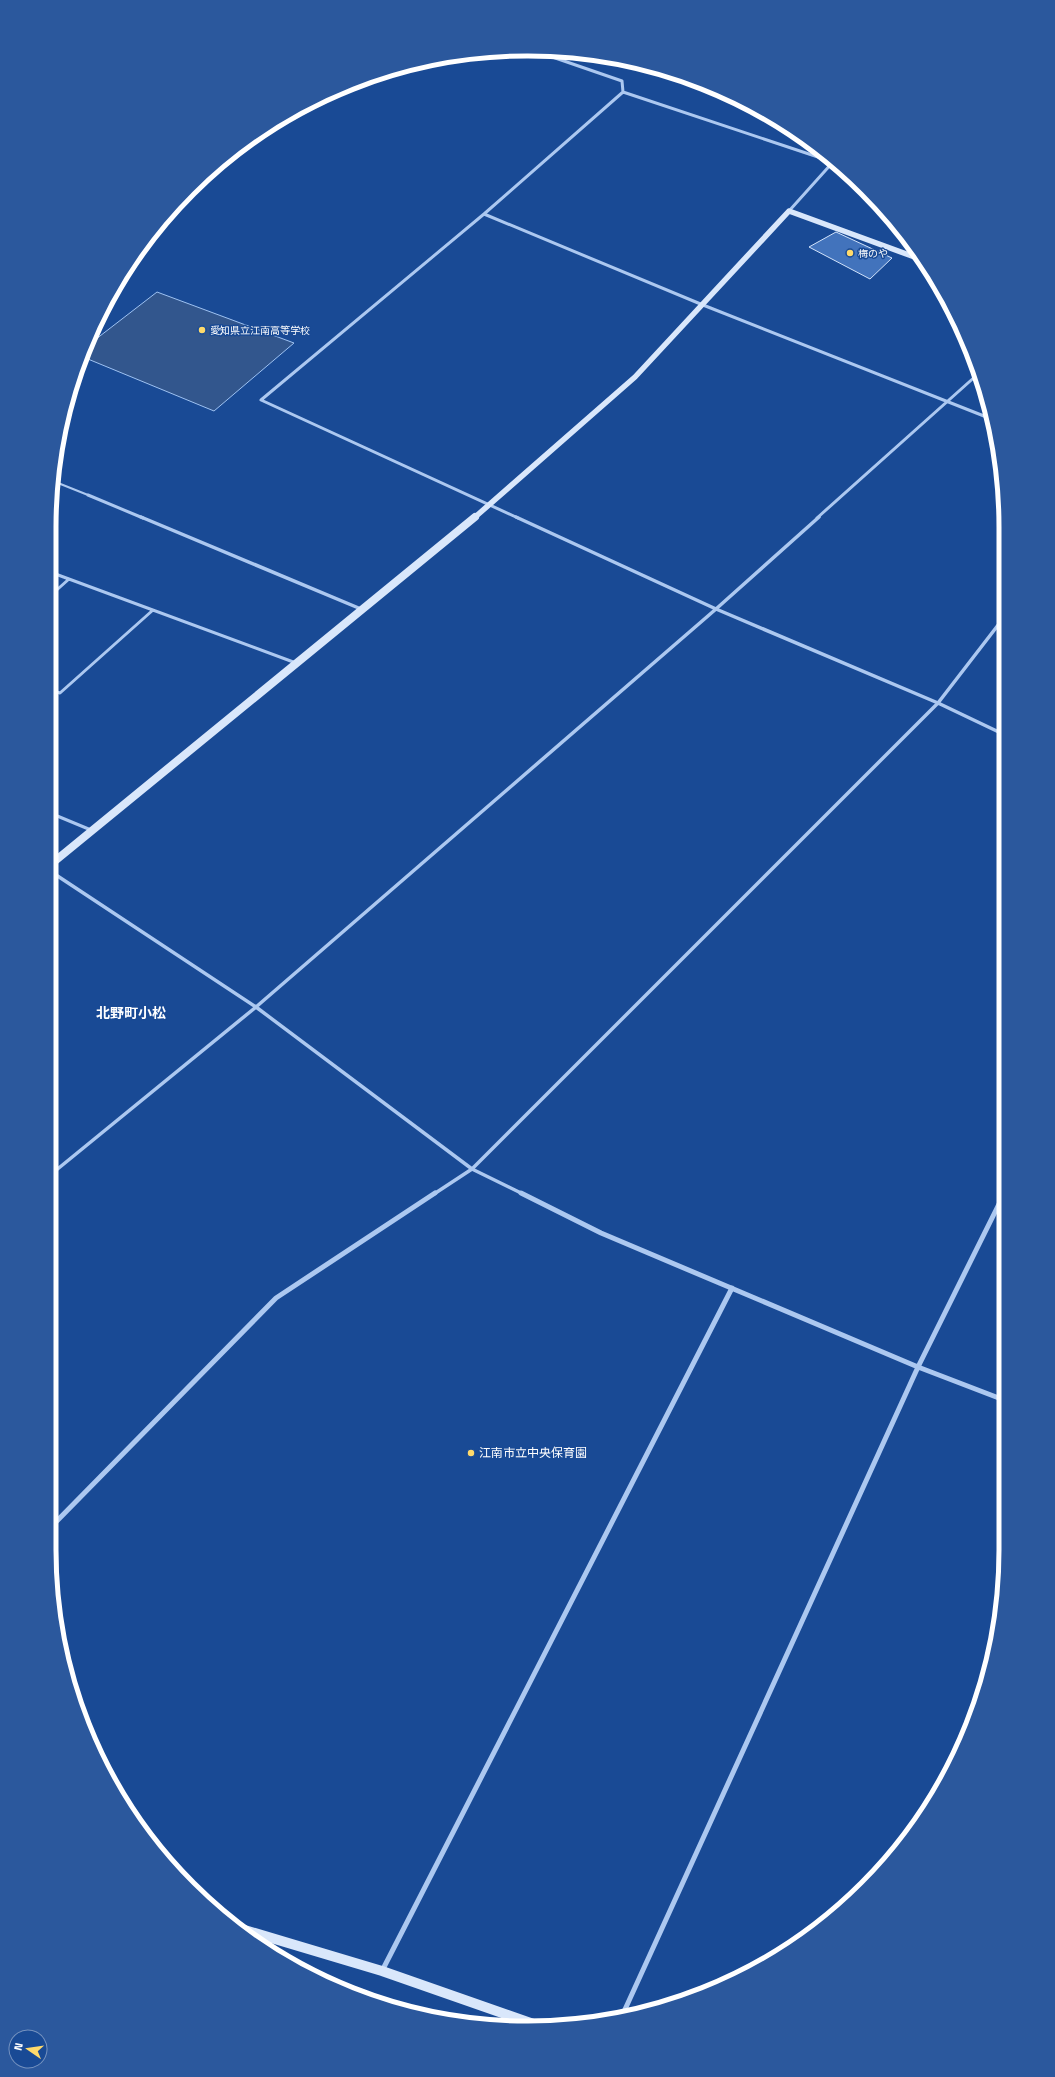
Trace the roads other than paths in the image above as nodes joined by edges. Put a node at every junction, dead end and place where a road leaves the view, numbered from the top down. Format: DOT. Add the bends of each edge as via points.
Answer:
graph roads {
  1 [pos="551,57"];
  2 [pos="623,92"];
  3 [pos="821,158"];
  4 [pos="830,166"];
  5 [pos="789,211"];
  6 [pos="484,214"];
  7 [pos="914,257"];
  8 [pos="703,305"];
  9 [pos="974,377"];
  10 [pos="949,402"];
  11 [pos="986,417"];
  12 [pos="58,482"];
  13 [pos="88,495"];
  14 [pos="490,505"];
  15 [pos="56,574"];
  16 [pos="69,578"];
  17 [pos="56,590"];
  18 [pos="361,609"];
  19 [pos="716,609"];
  20 [pos="153,610"];
  21 [pos="999,624"];
  22 [pos="296,662"];
  23 [pos="56,692"];
  24 [pos="938,703"];
  25 [pos="999,732"];
  26 [pos="56,816"];
  27 [pos="92,831"];
  28 [pos="56,861"];
  29 [pos="56,875"];
  30 [pos="256,1007"];
  31 [pos="472,1168"];
  32 [pos="56,1170"];
  33 [pos="999,1204"];
  34 [pos="732,1288"];
  35 [pos="918,1367"];
  36 [pos="999,1398"];
  37 [pos="56,1522"];
  38 [pos="252,1932"];
  39 [pos="382,1971"];
  40 [pos="624,2011"];
  41 [pos="525,2021"];
  1 -- 2 [label="street" via="622,81"];
  2 -- 3 [label="street"];
  2 -- 6 [label="street"];
  4 -- 5 [label="street"];
  5 -- 7 [label="street"];
  5 -- 8 [label="street"];
  6 -- 8 [label="street"];
  6 -- 14 [label="street" via="261,400"];
  8 -- 10 [label="street"];
  8 -- 14 [label="street" via="635,377"];
  9 -- 10 [label="street"];
  10 -- 11 [label="street"];
  10 -- 19 [label="street"];
  12 -- 13 [label="lane"];
  13 -- 18 [label="street"];
  14 -- 18 [label="street"];
  14 -- 19 [label="street"];
  15 -- 16 [label="lane"];
  16 -- 17 [label="lane"];
  16 -- 20 [label="lane"];
  18 -- 22 [label="street"];
  19 -- 24 [label="street"];
  19 -- 30 [label="street"];
  20 -- 22 [label="lane"];
  20 -- 23 [label="lane" via="60,693"];
  21 -- 24 [label="street"];
  22 -- 27 [label="street"];
  24 -- 25 [label="street"];
  24 -- 31 [label="street"];
  26 -- 27 [label="lane"];
  27 -- 28 [label="street"];
  29 -- 30 [label="street"];
  30 -- 31 [label="street"];
  30 -- 32 [label="street"];
  31 -- 34 [label="street" via="601,1233"];
  31 -- 37 [label="street" via="276,1298"];
  33 -- 35 [label="street"];
  34 -- 35 [label="street"];
  34 -- 39 [label="street"];
  35 -- 36 [label="street"];
  35 -- 40 [label="street"];
  38 -- 39 [label="street"];
  39 -- 41 [label="street"];
}
